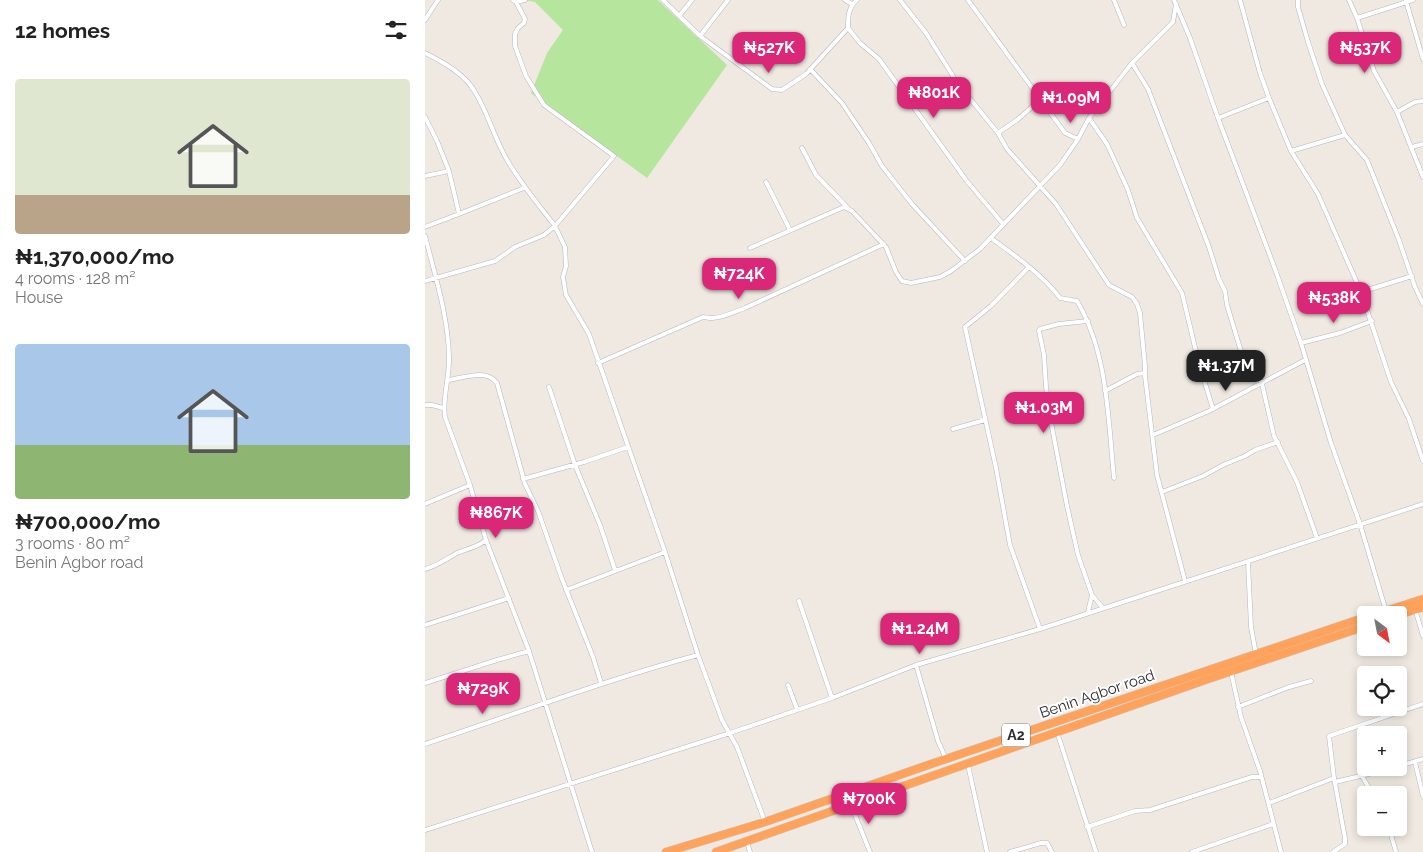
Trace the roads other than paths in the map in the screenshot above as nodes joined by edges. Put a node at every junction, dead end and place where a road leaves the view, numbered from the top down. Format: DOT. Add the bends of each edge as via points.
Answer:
graph roads {
  1 [pos="438,0"];
  2 [pos="525,0"];
  3 [pos="663,0"];
  4 [pos="691,0"];
  5 [pos="728,0"];
  6 [pos="845,0"];
  7 [pos="857,0"];
  8 [pos="900,0"];
  9 [pos="968,0"];
  10 [pos="1114,0"];
  11 [pos="1240,0"];
  12 [pos="1297,0"];
  13 [pos="1349,0"];
  14 [pos="1413,0"];
  15 [pos="515,1"];
  16 [pos="1406,1"];
  17 [pos="1175,2"];
  18 [pos="852,4"];
  19 [pos="679,16"];
  20 [pos="1357,18"];
  21 [pos="425,20"];
  22 [pos="1184,21"];
  23 [pos="1173,22"];
  24 [pos="1124,25"];
  25 [pos="848,28"];
  26 [pos="700,36"];
  27 [pos="425,53"];
  28 [pos="1423,59"];
  29 [pos="1132,63"];
  30 [pos="810,69"];
  31 [pos="1269,98"];
  32 [pos="1041,99"];
  33 [pos="1423,101"];
  34 [pos="1397,112"];
  35 [pos="1089,118"];
  36 [pos="1218,118"];
  37 [pos="426,120"];
  38 [pos="998,132"];
  39 [pos="1345,135"];
  40 [pos="1078,139"];
  41 [pos="1423,144"];
  42 [pos="1412,147"];
  43 [pos="802,148"];
  44 [pos="1291,151"];
  45 [pos="449,171"];
  46 [pos="425,176"];
  47 [pos="1423,176"];
  48 [pos="766,182"];
  49 [pos="1040,186"];
  50 [pos="524,188"];
  51 [pos="848,208"];
  52 [pos="459,214"];
  53 [pos="1003,224"];
  54 [pos="555,226"];
  55 [pos="425,227"];
  56 [pos="790,230"];
  57 [pos="425,236"];
  58 [pos="991,238"];
  59 [pos="884,244"];
  60 [pos="750,248"];
  61 [pos="965,261"];
  62 [pos="1028,268"];
  63 [pos="1411,276"];
  64 [pos="436,278"];
  65 [pos="425,281"];
  66 [pos="1361,292"];
  67 [pos="1423,304"];
  68 [pos="1088,321"];
  69 [pos="1372,321"];
  70 [pos="1301,343"];
  71 [pos="1305,360"];
  72 [pos="598,363"];
  73 [pos="1145,373"];
  74 [pos="448,380"];
  75 [pos="1262,384"];
  76 [pos="549,387"];
  77 [pos="1105,391"];
  78 [pos="425,405"];
  79 [pos="443,408"];
  80 [pos="1213,409"];
  81 [pos="985,420"];
  82 [pos="953,429"];
  83 [pos="1153,436"];
  84 [pos="1278,442"];
  85 [pos="627,448"];
  86 [pos="1423,462"];
  87 [pos="575,465"];
  88 [pos="1114,478"];
  89 [pos="523,479"];
  90 [pos="470,485"];
  91 [pos="1162,492"];
  92 [pos="425,504"];
  93 [pos="1423,504"];
  94 [pos="1360,524"];
  95 [pos="1317,538"];
  96 [pos="486,540"];
  97 [pos="665,552"];
  98 [pos="1248,562"];
  99 [pos="425,569"];
  100 [pos="615,570"];
  101 [pos="1185,581"];
  102 [pos="566,590"];
  103 [pos="1092,595"];
  104 [pos="509,598"];
  105 [pos="1423,599"];
  106 [pos="799,601"];
  107 [pos="1385,606"];
  108 [pos="1401,606"];
  109 [pos="1423,607"];
  110 [pos="1103,608"];
  111 [pos="1415,610"];
  112 [pos="1089,612"];
  113 [pos="1407,612"];
  114 [pos="1357,620"];
  115 [pos="425,625"];
  116 [pos="1040,629"];
  117 [pos="1357,629"];
  118 [pos="1423,636"];
  119 [pos="529,651"];
  120 [pos="697,655"];
  121 [pos="1256,655"];
  122 [pos="916,666"];
  123 [pos="1229,668"];
  124 [pos="1311,681"];
  125 [pos="425,683"];
  126 [pos="601,683"];
  127 [pos="788,685"];
  128 [pos="832,698"];
  129 [pos="547,702"];
  130 [pos="1423,704"];
  131 [pos="1238,707"];
  132 [pos="797,709"];
  133 [pos="1057,732"];
  134 [pos="730,734"];
  135 [pos="425,744"];
  136 [pos="946,759"];
  137 [pos="1423,759"];
  138 [pos="1415,762"];
  139 [pos="1407,764"];
  140 [pos="967,765"];
  141 [pos="1362,776"];
  142 [pos="1261,777"];
  143 [pos="1334,780"];
  144 [pos="569,784"];
  145 [pos="1368,786"];
  146 [pos="1423,796"];
  147 [pos="1269,803"];
  148 [pos="851,805"];
  149 [pos="765,822"];
  150 [pos="1273,824"];
  151 [pos="1087,827"];
  152 [pos="425,830"];
  153 [pos="1391,836"];
  154 [pos="747,842"];
  155 [pos="592,852"];
  156 [pos="666,852"];
  157 [pos="717,852"];
  158 [pos="751,852"];
  159 [pos="870,852"];
  160 [pos="987,852"];
  161 [pos="1010,852"];
  162 [pos="1052,852"];
  163 [pos="1096,852"];
  164 [pos="1192,852"];
  165 [pos="1281,852"];
  166 [pos="1333,852"];
  167 [pos="1396,852"];
  1 -- 21 [label="street"];
  2 -- 15 [label="street"];
  3 -- 19 [label="street"];
  4 -- 19 [label="street"];
  5 -- 26 [label="street"];
  6 -- 18 [label="street"];
  7 -- 18 [label="street"];
  8 -- 38 [label="street" via="926,33 958,84"];
  9 -- 32 [label="street"];
  10 -- 24 [label="street"];
  11 -- 31 [label="street"];
  12 -- 39 [label="street" via="1318,74"];
  13 -- 20 [label="street"];
  14 -- 16 [label="street"];
  15 -- 54 [label="street" via="525,19 515,34 515,46 526,76 540,98 547,107 614,156"];
  16 -- 20 [label="street"];
  16 -- 28 [label="street"];
  17 -- 22 [label="street"];
  17 -- 23 [label="street"];
  18 -- 25 [label="street"];
  19 -- 26 [label="street"];
  20 -- 34 [label="street" via="1374,71"];
  22 -- 23 [label="street"];
  22 -- 36 [label="street"];
  23 -- 29 [label="street"];
  25 -- 30 [label="street"];
  25 -- 53 [label="street" via="879,59 966,180"];
  26 -- 30 [label="street" via="772,89 783,90"];
  27 -- 50 [label="street" via="462,76 472,88"];
  29 -- 35 [label="street"];
  29 -- 75 [label="street" via="1148,88 1225,291 1245,362 1256,372"];
  30 -- 61 [label="street" via="842,103 882,166 912,204"];
  31 -- 36 [label="street"];
  31 -- 44 [label="street"];
  32 -- 38 [label="street"];
  32 -- 40 [label="street" via="1065,133"];
  33 -- 34 [label="street"];
  34 -- 42 [label="street"];
  35 -- 40 [label="street"];
  35 -- 80 [label="street" via="1107,144 1137,218 1182,293"];
  36 -- 70 [label="street"];
  37 -- 45 [label="street"];
  38 -- 49 [label="street" via="1007,148"];
  39 -- 44 [label="street"];
  39 -- 63 [label="street" via="1367,160"];
  40 -- 49 [label="street"];
  41 -- 42 [label="street"];
  42 -- 47 [label="street"];
  43 -- 51 [label="street" via="816,175"];
  44 -- 66 [label="street" via="1318,194"];
  45 -- 46 [label="street"];
  45 -- 52 [label="street"];
  48 -- 56 [label="street"];
  49 -- 53 [label="street"];
  49 -- 73 [label="street" via="1057,204 1109,285 1132,297 1137,304 1141,313"];
  50 -- 52 [label="street"];
  50 -- 54 [label="street"];
  51 -- 56 [label="street" via="840,208"];
  51 -- 59 [label="street"];
  52 -- 55 [label="street"];
  53 -- 58 [label="street"];
  54 -- 64 [label="street" via="495,261"];
  54 -- 72 [label="street" via="565,247 563,276 566,294 589,334"];
  56 -- 60 [label="street"];
  57 -- 64 [label="street"];
  58 -- 61 [label="street"];
  58 -- 62 [label="street"];
  59 -- 61 [label="street" via="895,272 905,283 940,277"];
  59 -- 72 [label="street" via="745,308 722,316 703,317"];
  62 -- 68 [label="street" via="1060,298 1077,301"];
  62 -- 81 [label="street" via="965,327"];
  63 -- 66 [label="street"];
  63 -- 67 [label="street"];
  64 -- 65 [label="street"];
  64 -- 74 [label="street" via="449,354"];
  66 -- 69 [label="street"];
  68 -- 77 [label="street"];
  68 -- 103 [label="street" via="1059,324 1039,331 1051,422 1067,506 1078,555"];
  69 -- 70 [label="street"];
  69 -- 86 [label="street" via="1391,382 1409,419"];
  70 -- 71 [label="street"];
  71 -- 75 [label="street"];
  71 -- 94 [label="street"];
  72 -- 85 [label="street"];
  73 -- 77 [label="street"];
  73 -- 83 [label="street"];
  74 -- 79 [label="street"];
  74 -- 89 [label="street" via="482,374 494,379"];
  75 -- 80 [label="street"];
  75 -- 84 [label="street"];
  76 -- 87 [label="street"];
  77 -- 88 [label="street"];
  78 -- 79 [label="street"];
  79 -- 90 [label="street"];
  80 -- 83 [label="street"];
  81 -- 82 [label="street"];
  81 -- 116 [label="street" via="1010,545"];
  83 -- 91 [label="street"];
  84 -- 91 [label="street"];
  84 -- 95 [label="street" via="1297,482"];
  85 -- 87 [label="street"];
  85 -- 97 [label="street"];
  87 -- 89 [label="street"];
  87 -- 100 [label="street"];
  89 -- 102 [label="street"];
  90 -- 92 [label="street"];
  90 -- 96 [label="street"];
  91 -- 101 [label="street"];
  93 -- 94 [label="street"];
  94 -- 95 [label="street"];
  94 -- 107 [label="street"];
  95 -- 98 [label="street"];
  96 -- 99 [label="street"];
  96 -- 104 [label="street"];
  97 -- 100 [label="street"];
  97 -- 120 [label="street"];
  98 -- 101 [label="street"];
  98 -- 121 [label="street"];
  100 -- 102 [label="street"];
  101 -- 110 [label="street"];
  102 -- 126 [label="street"];
  103 -- 110 [label="street"];
  103 -- 112 [label="street"];
  104 -- 115 [label="street"];
  104 -- 119 [label="street"];
  105 -- 108 [label="highway"];
  106 -- 128 [label="street"];
  109 -- 111 [label="highway"];
  110 -- 112 [label="street"];
  111 -- 113 [label="highway"];
  111 -- 118 [label="street"];
  112 -- 116 [label="street"];
  114 -- 121 [label="highway, Benin Agbor road / A2"];
  116 -- 122 [label="street"];
  117 -- 123 [label="highway, Benin Agbor road / A2"];
  119 -- 125 [label="street"];
  119 -- 129 [label="street"];
  120 -- 126 [label="street"];
  120 -- 134 [label="street"];
  121 -- 123 [label="highway, Benin Agbor road / A2"];
  122 -- 128 [label="street"];
  122 -- 136 [label="street"];
  123 -- 131 [label="street"];
  123 -- 133 [label="highway, Benin Agbor road / A2"];
  123 -- 136 [label="highway, Benin Agbor road / A2"];
  124 -- 131 [label="street"];
  126 -- 129 [label="street"];
  127 -- 132 [label="street"];
  128 -- 132 [label="street"];
  129 -- 135 [label="street"];
  129 -- 144 [label="street"];
  130 -- 143 [label="street" via="1330,735"];
  131 -- 142 [label="street"];
  132 -- 134 [label="street"];
  133 -- 140 [label="highway, Benin Agbor road / A2"];
  133 -- 151 [label="street"];
  134 -- 144 [label="street"];
  134 -- 149 [label="street"];
  136 -- 149 [label="highway, Benin Agbor road / A2"];
  137 -- 138 [label="street"];
  138 -- 139 [label="street"];
  138 -- 146 [label="street"];
  140 -- 148 [label="highway, Benin Agbor road / A2"];
  140 -- 160 [label="street"];
  141 -- 143 [label="street"];
  141 -- 145 [label="street"];
  142 -- 147 [label="street"];
  142 -- 151 [label="street"];
  143 -- 147 [label="street"];
  143 -- 166 [label="street" via="1345,842"];
  144 -- 152 [label="street"];
  144 -- 155 [label="street"];
  147 -- 150 [label="street"];
  148 -- 154 [label="highway, Benin Agbor road / A2"];
  148 -- 159 [label="street"];
  149 -- 156 [label="highway, Benin Agbor road / A2"];
  150 -- 164 [label="street"];
  150 -- 165 [label="street"];
  151 -- 163 [label="street"];
  153 -- 167 [label="street"];
  154 -- 157 [label="highway, Benin Agbor road / A2"];
  154 -- 158 [label="street"];
  161 -- 162 [label="street" via="1047,843"];
}
